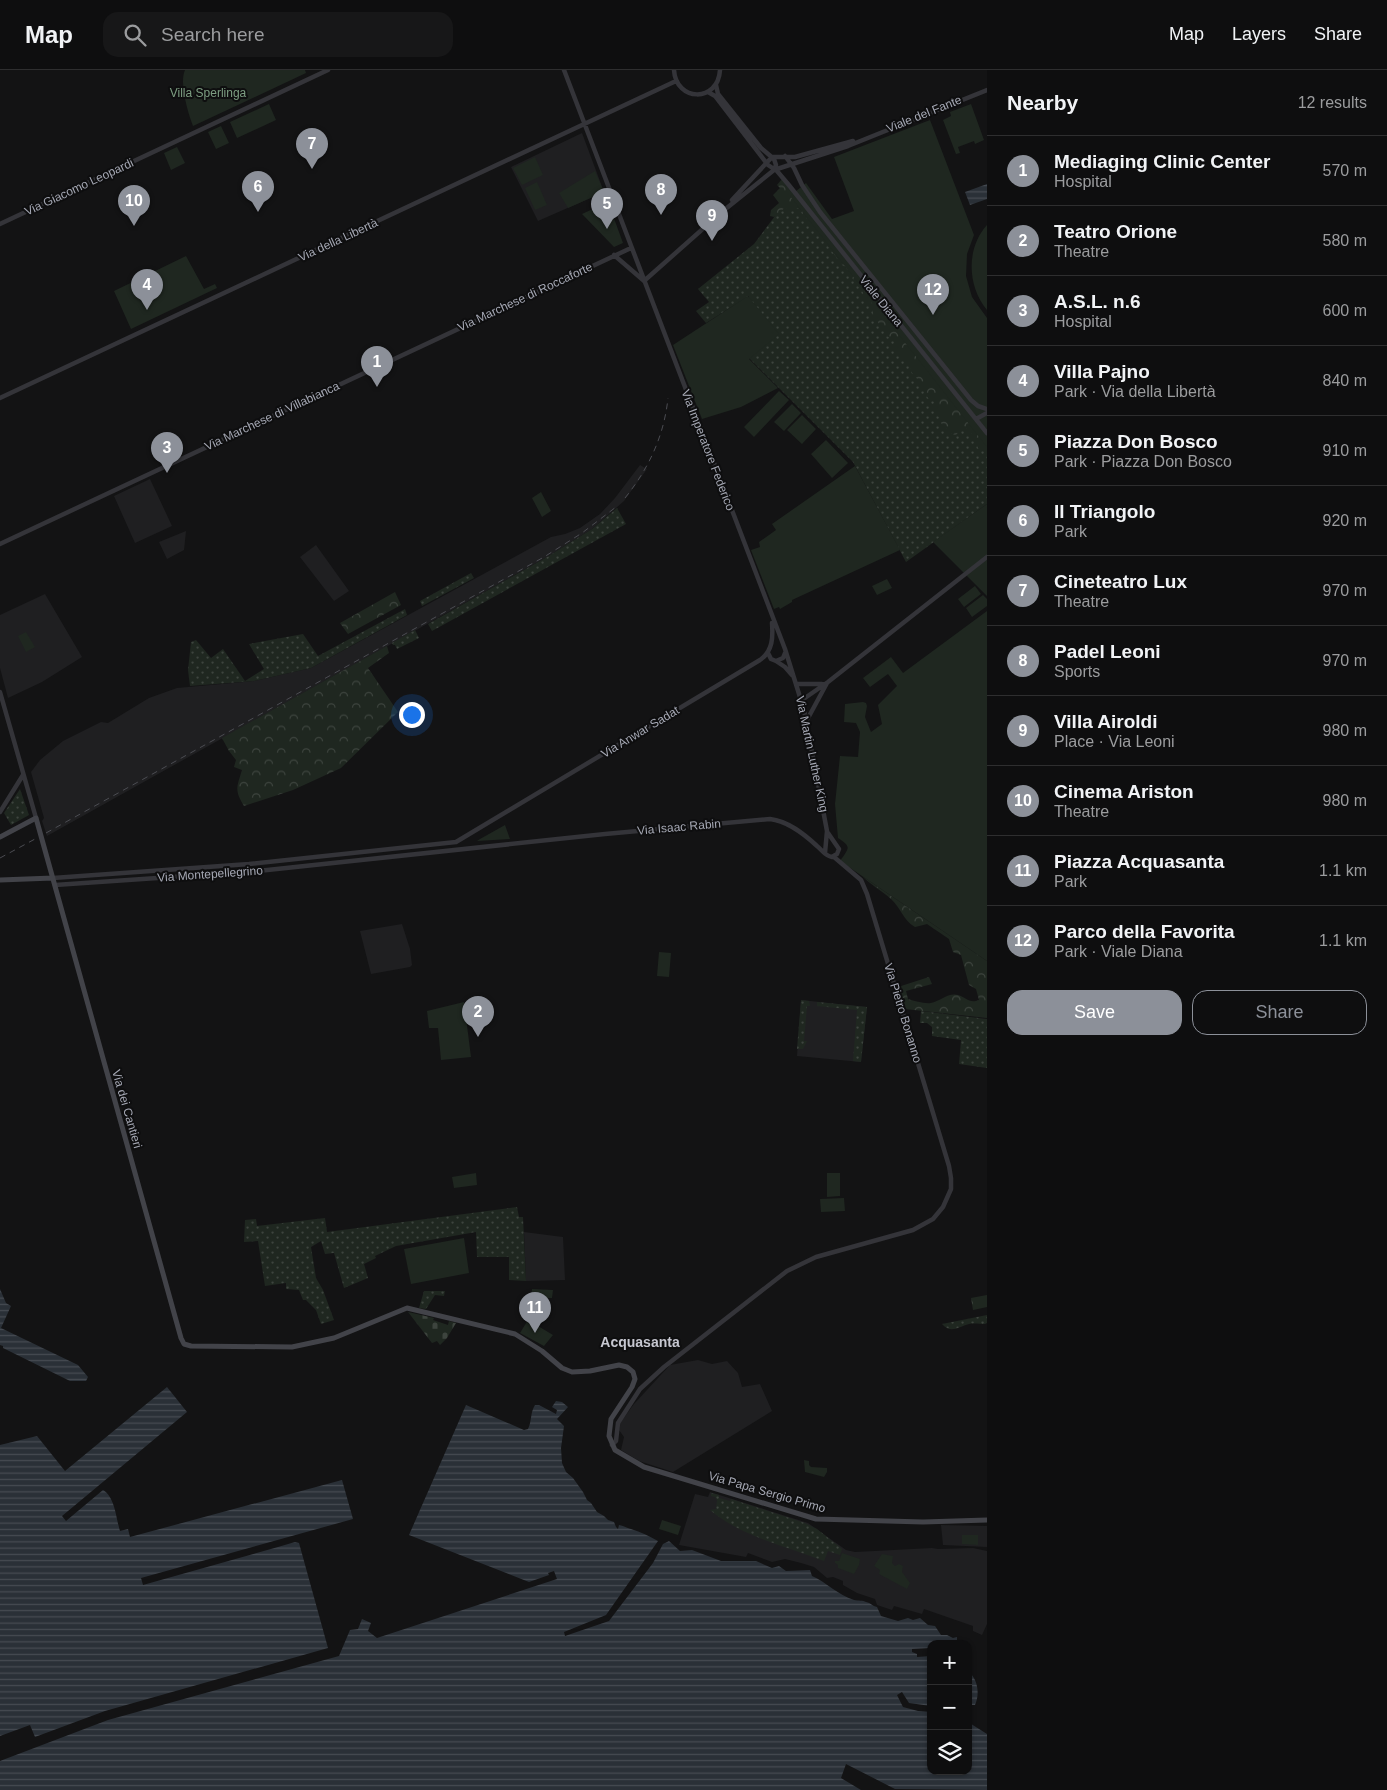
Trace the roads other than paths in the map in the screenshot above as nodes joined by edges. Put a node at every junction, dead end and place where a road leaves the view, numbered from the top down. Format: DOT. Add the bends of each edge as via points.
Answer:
graph roads {
  1 [pos="328,70"];
  2 [pos="564,70"];
  3 [pos="674,70"];
  4 [pos="720,70"];
  5 [pos="676,81"];
  6 [pos="716,85"];
  7 [pos="987,90"];
  8 [pos="708,92"];
  9 [pos="584,124"];
  10 [pos="862,139"];
  11 [pos="767,152"];
  12 [pos="761,154"];
  13 [pos="778,156"];
  14 [pos="785,156"];
  15 [pos="771,157"];
  16 [pos="766,162"];
  17 [pos="791,164"];
  18 [pos="762,167"];
  19 [pos="772,168"];
  20 [pos="723,211"];
  21 [pos="0,224"];
  22 [pos="630,248"];
  23 [pos="614,255"];
  24 [pos="644,281"];
  25 [pos="435,339"];
  26 [pos="0,398"];
  27 [pos="987,409"];
  28 [pos="987,413"];
  29 [pos="976,419"];
  30 [pos="987,433"];
  31 [pos="0,544"];
  32 [pos="987,557"];
  33 [pos="772,619"];
  34 [pos="771,646"];
  35 [pos="784,649"];
  36 [pos="768,653"];
  37 [pos="776,661"];
  38 [pos="794,678"];
  39 [pos="828,682"];
  40 [pos="796,684"];
  41 [pos="0,692"];
  42 [pos="802,700"];
  43 [pos="807,721"];
  44 [pos="23,775"];
  45 [pos="0,812"];
  46 [pos="36,818"];
  47 [pos="827,832"];
  48 [pos="0,837"];
  49 [pos="456,842"];
  50 [pos="833,842"];
  51 [pos="523,843"];
  52 [pos="825,844"];
  53 [pos="825,853"];
  54 [pos="346,854"];
  55 [pos="834,857"];
  56 [pos="347,862"];
  57 [pos="73,877"];
  58 [pos="53,878"];
  59 [pos="0,880"];
  60 [pos="73,884"];
  61 [pos="55,885"];
  62 [pos="612,1445"];
  63 [pos="987,1520"];
  1 -- 21 [label="street, Via Giacomo Leopardi"];
  2 -- 9 [label="street, Via Imperatore Federico"];
  3 -- 5 [label="street"];
  4 -- 6 [label="street"];
  5 -- 8 [label="street" via="689,93"];
  5 -- 9 [label="street, Via della Libertà"];
  6 -- 8 [label="street"];
  6 -- 11 [label="street" via="718,94"];
  7 -- 10 [label="street, Viale del Fante"];
  8 -- 12 [label="street, Viale Diana" via="715,96"];
  9 -- 22 [label="street, Via Imperatore Federico"];
  9 -- 26 [label="street, Via della Libertà"];
  10 -- 14 [label="street, Viale del Fante" via="795,157"];
  10 -- 17 [label="street, Viale del Fante"];
  11 -- 13 [label="street"];
  11 -- 15 [label="street"];
  12 -- 16 [label="street, Viale Diana"];
  12 -- 18 [label="street"];
  13 -- 14 [label="street, Viale del Fante"];
  13 -- 15 [label="street"];
  14 -- 17 [label="street, Viale Diana"];
  15 -- 16 [label="street"];
  15 -- 19 [label="street" via="776,164"];
  16 -- 18 [label="street"];
  16 -- 19 [label="street, Viale Diana"];
  17 -- 19 [label="street, Viale del Fante"];
  17 -- 27 [label="street, Viale Diana" via="820,212 925,345 971,400"];
  18 -- 20 [label="street"];
  19 -- 20 [label="street, Viale del Fante"];
  19 -- 29 [label="street, Viale Diana"];
  20 -- 24 [label="street"];
  22 -- 23 [label="street, Via Marchese di Roccaforte"];
  22 -- 24 [label="street, Via Imperatore Federico"];
  23 -- 24 [label="street"];
  23 -- 25 [label="street, Via Marchese di Roccaforte"];
  24 -- 33 [label="street, Via Imperatore Federico"];
  25 -- 31 [label="street, Via Marchese di Villabianca"];
  28 -- 29 [label="street"];
  29 -- 30 [label="street, Viale Diana"];
  32 -- 39 [label="street"];
  33 -- 34 [label="street"];
  33 -- 35 [label="street, Via Imperatore Federico"];
  34 -- 35 [label="street" via="778,644"];
  34 -- 36 [label="street"];
  35 -- 37 [label="street" via="783,658"];
  35 -- 38 [label="street, Via Martin Luther King"];
  36 -- 37 [label="street"];
  36 -- 49 [label="street, Via Anwar Sadat" via="758,662"];
  37 -- 38 [label="street"];
  38 -- 40 [label="street, Via Martin Luther King"];
  39 -- 40 [label="street"];
  39 -- 42 [label="street"];
  39 -- 43 [label="street"];
  40 -- 42 [label="street, Via Martin Luther King"];
  41 -- 44 [label="street"];
  42 -- 43 [label="street, Via Martin Luther King"];
  43 -- 47 [label="street, Via Martin Luther King"];
  44 -- 45 [label="street"];
  44 -- 46 [label="street"];
  46 -- 48 [label="main road"];
  46 -- 58 [label="main road, Via dei Cantieri"];
  47 -- 50 [label="street, Via Martin Luther King"];
  47 -- 52 [label="street, Via Martin Luther King"];
  49 -- 54 [label="street, Via Montepellegrino"];
  50 -- 52 [label="street"];
  50 -- 55 [label="street" via="839,849"];
  51 -- 53 [label="street, Via Isaac Rabin" via="770,820 792,827"];
  51 -- 56 [label="street, Via Montepellegrino"];
  52 -- 53 [label="street"];
  53 -- 55 [label="street"];
  54 -- 56 [label="street"];
  54 -- 57 [label="street, Via Montepellegrino"];
  55 -- 62 [label="street, Via Pietro Bonanno" via="857,876 868,894 949,1166 948,1198 933,1219 913,1230 803,1262 787,1271 640,1389 618,1422 616,1441"];
  56 -- 60 [label="street, Via Montepellegrino"];
  57 -- 58 [label="street, Via Montepellegrino"];
  57 -- 60 [label="street"];
  58 -- 59 [label="main road"];
  58 -- 61 [label="main road, Via dei Cantieri"];
  60 -- 61 [label="street, Via Montepellegrino"];
  61 -- 62 [label="main road, Via dei Cantieri" via="184,1344 292,1347 334,1338 407,1308 515,1334 562,1368 577,1372 619,1364 627,1367 635,1379 611,1419 609,1436"];
  62 -- 63 [label="main road, Via Papa Sergio Primo" via="622,1455 644,1467 816,1518 923,1522"];
}
